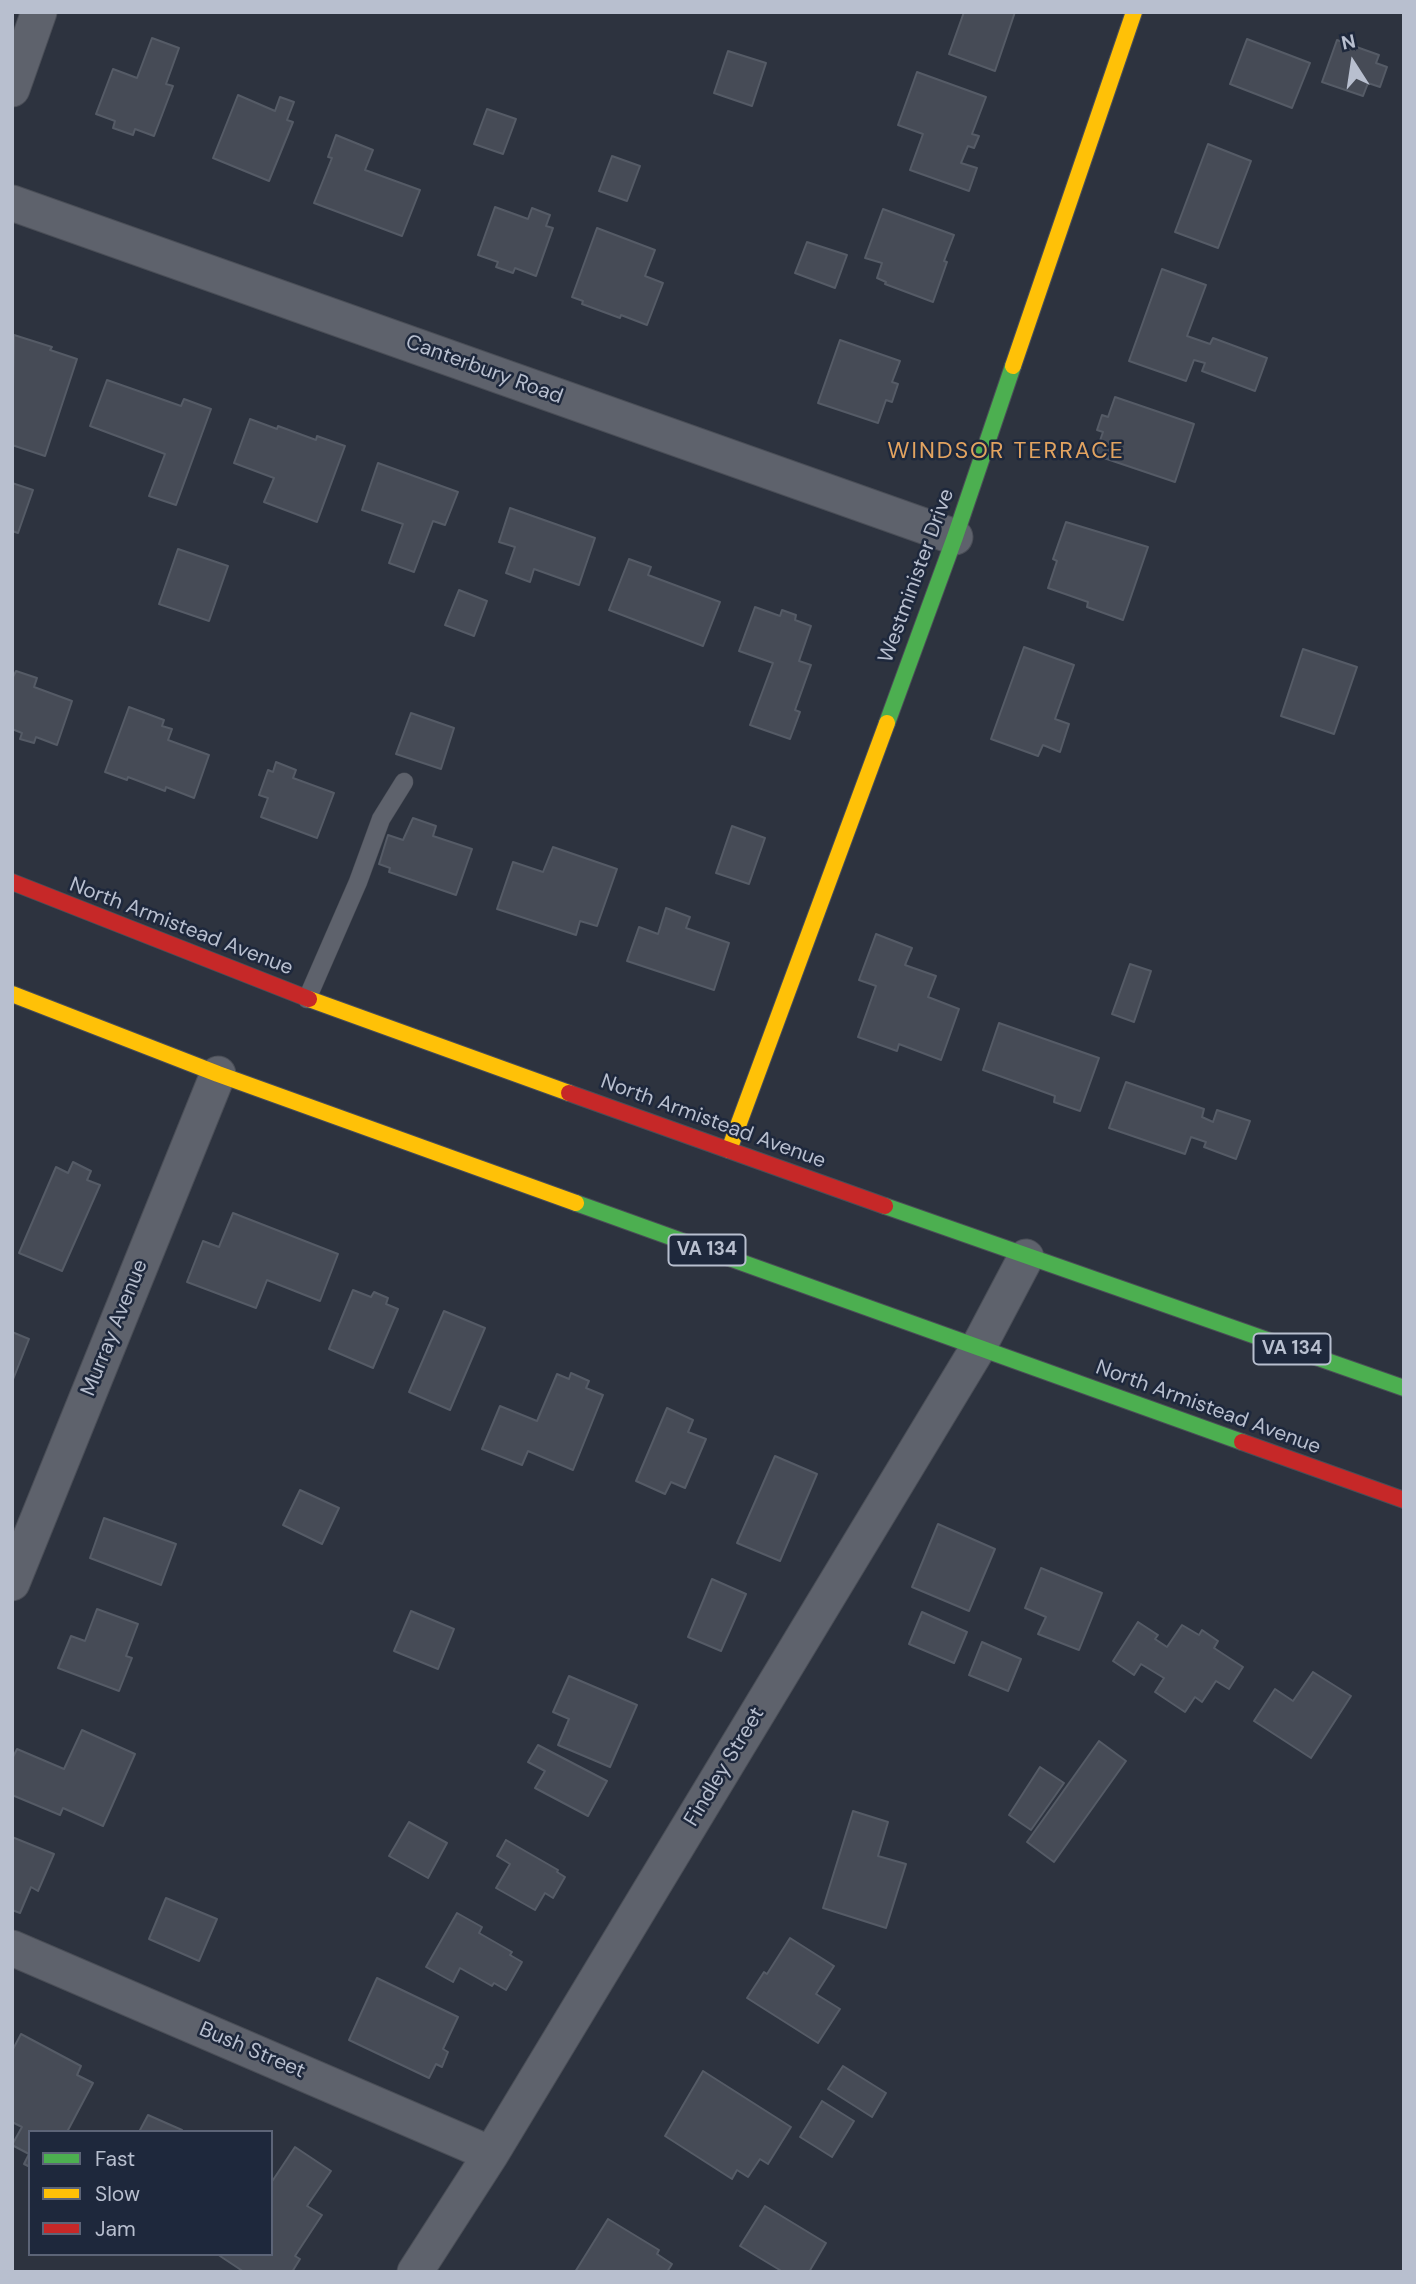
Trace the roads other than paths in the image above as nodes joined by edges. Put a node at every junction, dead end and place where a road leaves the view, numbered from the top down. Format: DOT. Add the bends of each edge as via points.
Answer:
graph roads {
  1 [pos="39,12"];
  2 [pos="1134,12"];
  3 [pos="12,89"];
  4 [pos="12,203"];
  5 [pos="955,537"];
  6 [pos="404,782"];
  7 [pos="12,882"];
  8 [pos="12,993"];
  9 [pos="307,999"];
  10 [pos="218,1073"];
  11 [pos="729,1150"];
  12 [pos="1026,1257"];
  13 [pos="978,1348"];
  14 [pos="1404,1388"];
  15 [pos="1404,1500"];
  16 [pos="12,1583"];
  17 [pos="12,1948"];
  18 [pos="491,2154"];
  19 [pos="415,2272"];
  1 -- 3 [label="street"];
  2 -- 5 [label="main road, Westminister Drive"];
  4 -- 5 [label="street, Canterbury Road"];
  5 -- 11 [label="main road, Westminister Drive"];
  6 -- 9 [label="lane" via="381,819 359,882"];
  7 -- 9 [label="main road, North Armistead Avenue / VA 134"];
  8 -- 10 [label="main road, North Armistead Avenue / VA 134"];
  9 -- 11 [label="main road, North Armistead Avenue / VA 134"];
  10 -- 13 [label="main road, North Armistead Avenue / VA 134"];
  10 -- 16 [label="street, Murray Avenue"];
  11 -- 12 [label="main road, North Armistead Avenue / VA 134"];
  12 -- 13 [label="street, Findley Street"];
  12 -- 14 [label="main road, North Armistead Avenue / VA 134"];
  13 -- 15 [label="main road, North Armistead Avenue / VA 134"];
  13 -- 18 [label="street, Findley Street"];
  17 -- 18 [label="street, Bush Street"];
  18 -- 19 [label="street, Findley Street"];
}
